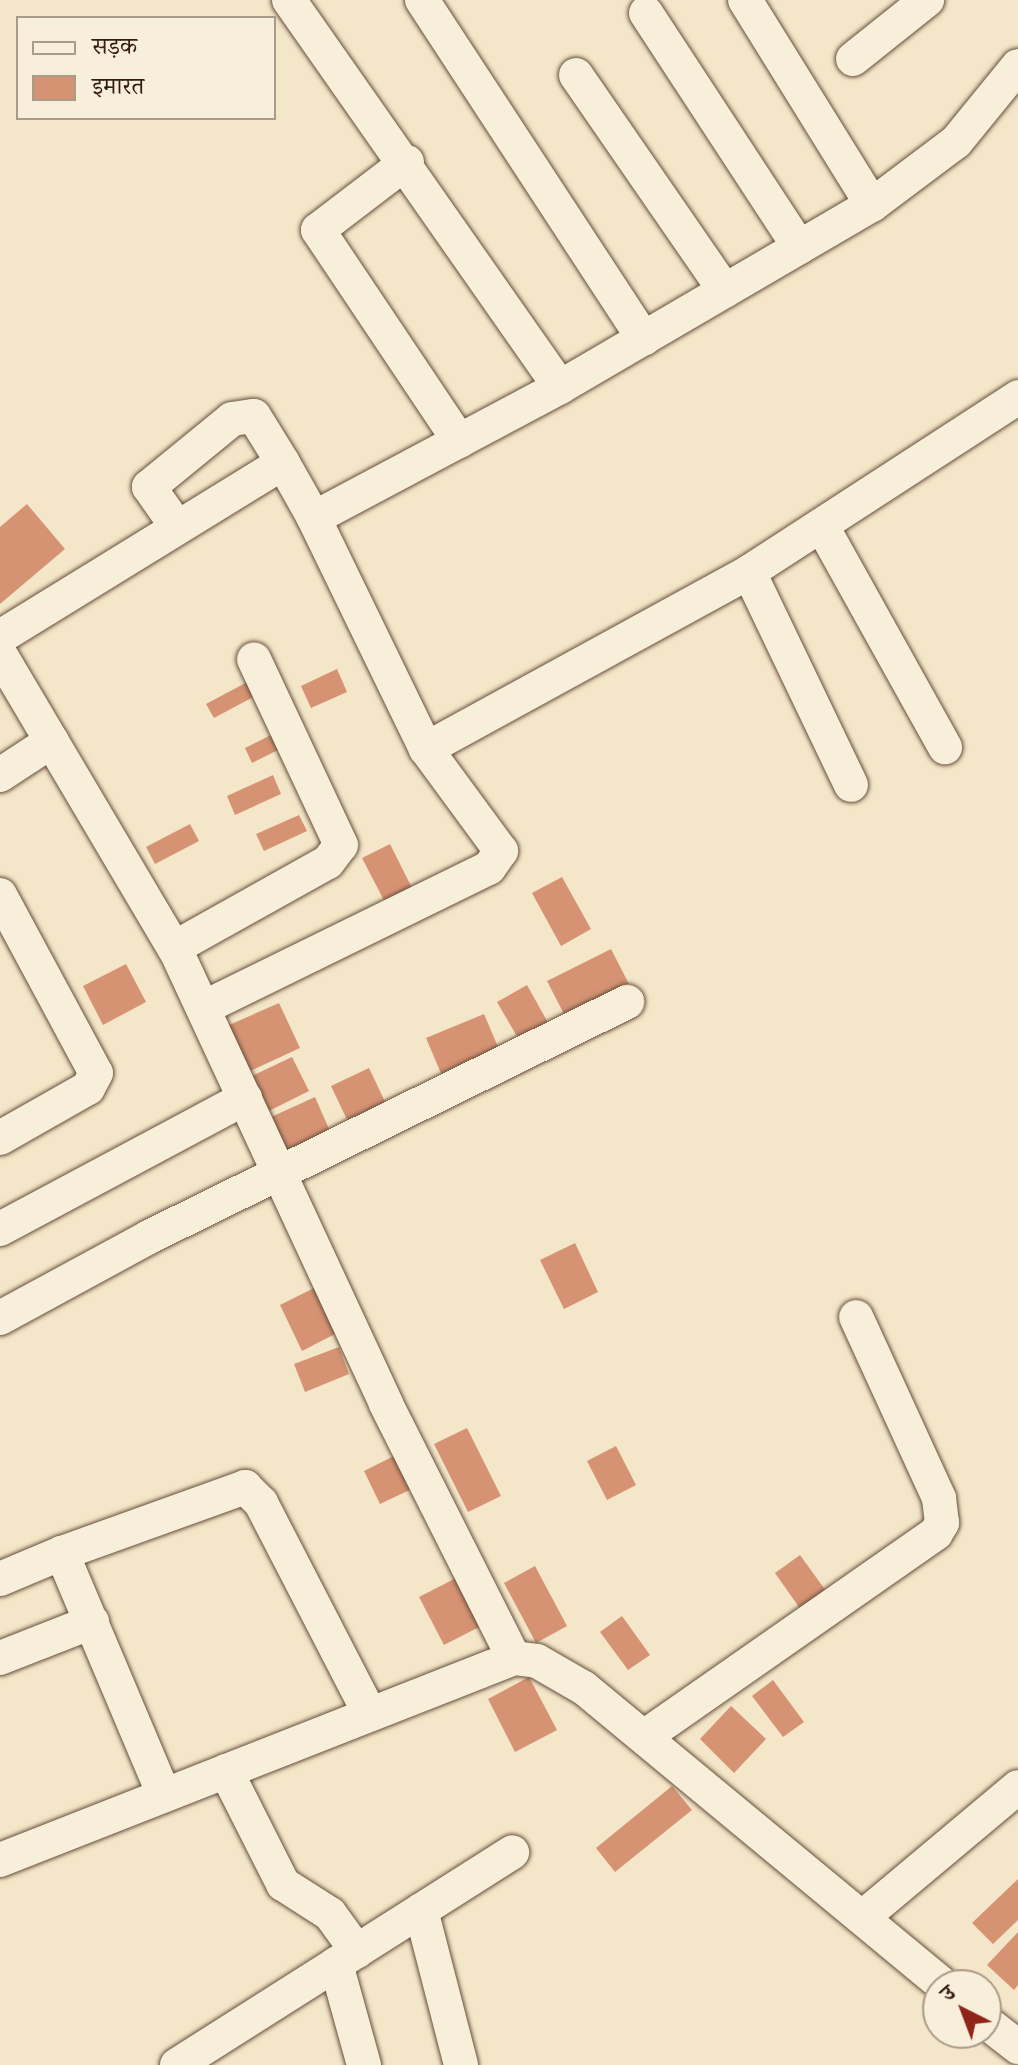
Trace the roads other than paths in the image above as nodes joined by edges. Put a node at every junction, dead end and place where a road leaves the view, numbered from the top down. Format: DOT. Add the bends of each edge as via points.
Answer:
graph roads {
  1 [pos="289,0"];
  2 [pos="422,0"];
  3 [pos="745,0"];
  4 [pos="927,0"];
  5 [pos="646,13"];
  6 [pos="853,59"];
  7 [pos="1018,66"];
  8 [pos="576,75"];
  9 [pos="407,162"];
  10 [pos="872,205"];
  11 [pos="799,247"];
  12 [pos="725,291"];
  13 [pos="644,339"];
  14 [pos="560,387"];
  15 [pos="1018,397"];
  16 [pos="459,441"];
  17 [pos="283,463"];
  18 [pos="314,518"];
  19 [pos="177,527"];
  20 [pos="823,528"];
  21 [pos="749,572"];
  22 [pos="0,637"];
  23 [pos="0,654"];
  24 [pos="254,659"];
  25 [pos="52,741"];
  26 [pos="945,747"];
  27 [pos="426,749"];
  28 [pos="0,775"];
  29 [pos="851,785"];
  30 [pos="0,895"];
  31 [pos="174,948"];
  32 [pos="627,1002"];
  33 [pos="203,1008"];
  34 [pos="245,1098"];
  35 [pos="0,1138"];
  36 [pos="277,1172"];
  37 [pos="0,1229"];
  38 [pos="856,1317"];
  39 [pos="0,1318"];
  40 [pos="62,1553"];
  41 [pos="0,1579"];
  42 [pos="92,1622"];
  43 [pos="0,1658"];
  44 [pos="514,1658"];
  45 [pos="370,1714"];
  46 [pos="644,1737"];
  47 [pos="226,1771"];
  48 [pos="1018,1787"];
  49 [pos="164,1795"];
  50 [pos="512,1852"];
  51 [pos="0,1860"];
  52 [pos="421,1910"];
  53 [pos="863,1917"];
  54 [pos="346,1958"];
  55 [pos="924,1969"];
  56 [pos="1002,2034"];
  57 [pos="1018,2047"];
  58 [pos="186,2062"];
  59 [pos="364,2065"];
  60 [pos="461,2065"];
  1 -- 9 [label="street"];
  2 -- 13 [label="street"];
  3 -- 10 [label="street"];
  4 -- 6 [label="street"];
  5 -- 11 [label="street"];
  7 -- 10 [label="street" via="956,142"];
  8 -- 12 [label="street"];
  9 -- 14 [label="street"];
  9 -- 16 [label="street" via="318,230"];
  10 -- 11 [label="street"];
  11 -- 12 [label="street"];
  12 -- 13 [label="street"];
  13 -- 14 [label="street"];
  14 -- 16 [label="street"];
  15 -- 20 [label="street"];
  16 -- 18 [label="street"];
  17 -- 18 [label="street"];
  17 -- 19 [label="street"];
  17 -- 19 [label="street" via="254,416 232,419 149,487"];
  18 -- 27 [label="street"];
  19 -- 22 [label="street"];
  20 -- 21 [label="street"];
  20 -- 26 [label="street"];
  21 -- 27 [label="street"];
  21 -- 29 [label="street"];
  23 -- 25 [label="street"];
  24 -- 31 [label="street" via="341,845 328,862"];
  25 -- 28 [label="street"];
  25 -- 31 [label="street"];
  27 -- 33 [label="street" via="499,841 496,861"];
  30 -- 35 [label="street" via="96,1073 88,1088"];
  31 -- 33 [label="street"];
  32 -- 36 [label="street"];
  33 -- 34 [label="street"];
  34 -- 36 [label="street"];
  34 -- 37 [label="street"];
  36 -- 39 [label="street"];
  36 -- 44 [label="street"];
  38 -- 46 [label="street" via="939,1498 942,1523 936,1533"];
  40 -- 41 [label="street"];
  40 -- 42 [label="street"];
  40 -- 45 [label="street" via="245,1487 261,1503"];
  42 -- 43 [label="street"];
  42 -- 49 [label="street"];
  44 -- 45 [label="street"];
  44 -- 46 [label="street" via="560,1673"];
  45 -- 47 [label="street"];
  46 -- 53 [label="street"];
  47 -- 49 [label="street"];
  47 -- 54 [label="street" via="283,1884 330,1914"];
  48 -- 53 [label="street"];
  49 -- 51 [label="street"];
  50 -- 52 [label="street"];
  52 -- 54 [label="street"];
  52 -- 60 [label="street"];
  53 -- 55 [label="street"];
  54 -- 58 [label="street"];
  54 -- 59 [label="street"];
  56 -- 57 [label="street"];
}
